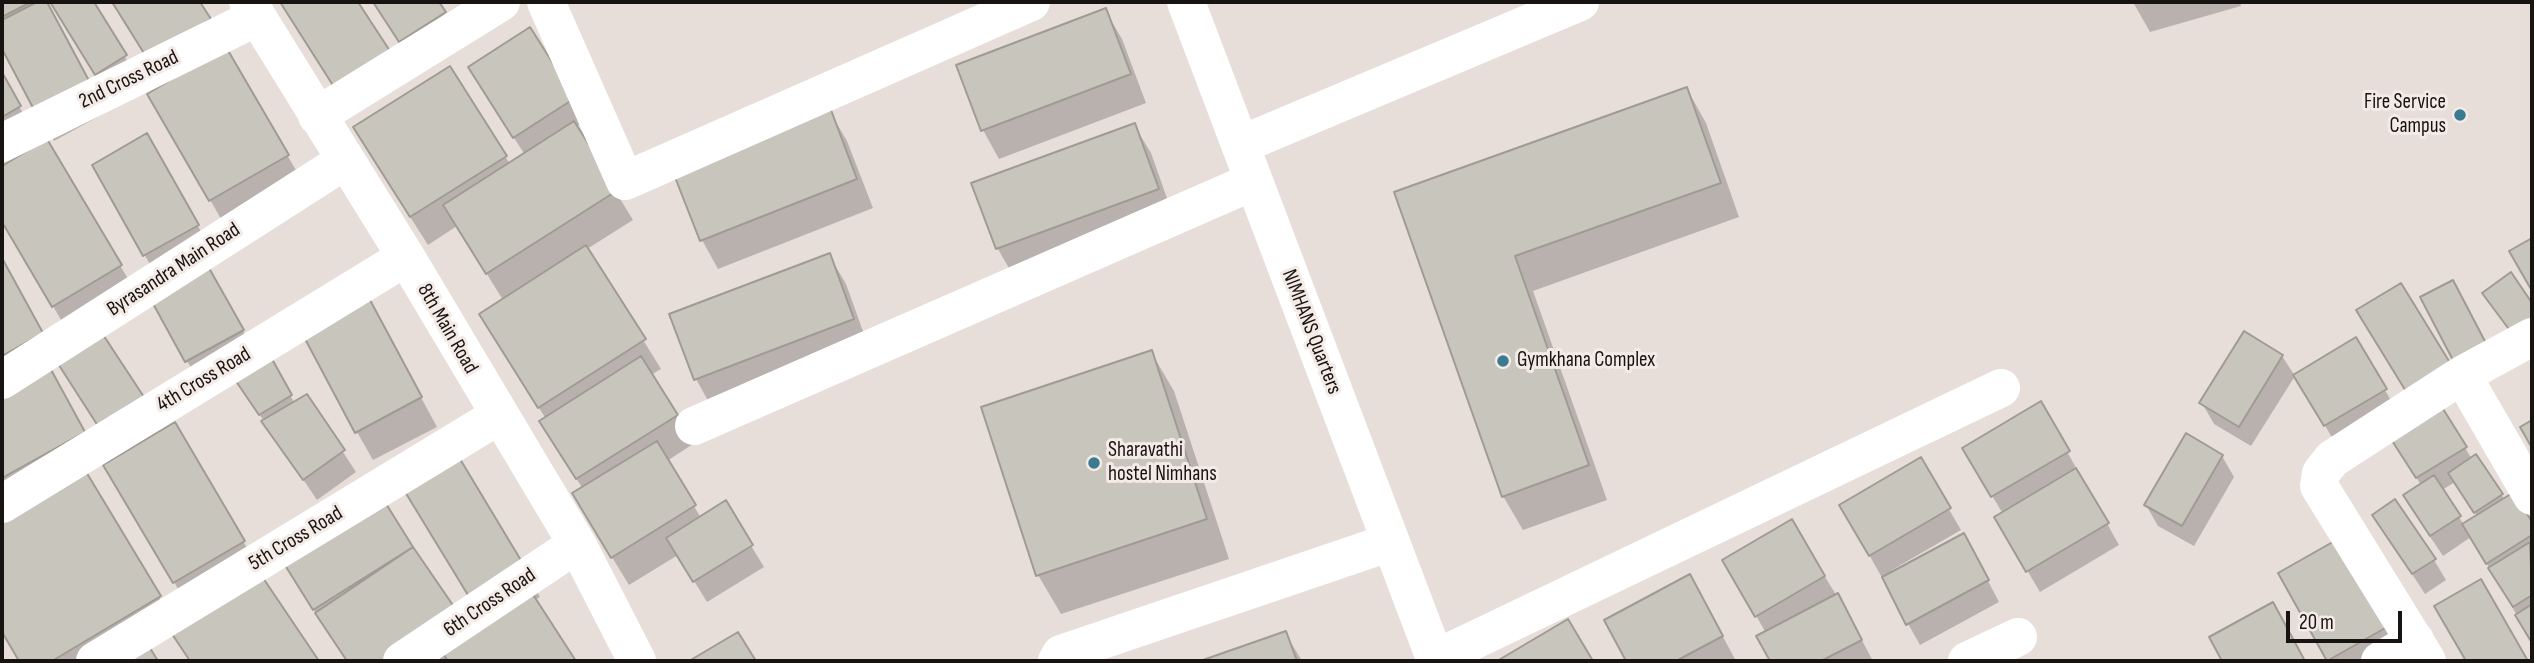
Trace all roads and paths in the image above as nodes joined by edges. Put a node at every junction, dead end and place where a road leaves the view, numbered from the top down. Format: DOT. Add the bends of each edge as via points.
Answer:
graph roads {
  1 [pos="501,2"];
  2 [pos="546,2"];
  3 [pos="1031,2"];
  4 [pos="1186,2"];
  5 [pos="1580,2"];
  6 [pos="252,10"];
  7 [pos="317,116"];
  8 [pos="2,143"];
  9 [pos="1240,145"];
  10 [pos="346,160"];
  11 [pos="1254,181"];
  12 [pos="406,257"];
  13 [pos="2532,337"];
  14 [pos="2462,375"];
  15 [pos="2,380"];
  16 [pos="2001,388"];
  17 [pos="498,416"];
  18 [pos="694,426"];
  19 [pos="2532,496"];
  20 [pos="2,504"];
  21 [pos="1391,542"];
  22 [pos="577,544"];
  23 [pos="2018,637"];
  24 [pos="2421,651"];
  25 [pos="413,659"];
  26 [pos="1435,660"];
  27 [pos="95,661"];
  28 [pos="637,661"];
  29 [pos="1057,661"];
  30 [pos="1967,661"];
  31 [pos="2379,661"];
  1 -- 7 [label="street"];
  2 -- 3 [label="street" via="625,181"];
  4 -- 9 [label="street, NIMHANS Quarters"];
  5 -- 9 [label="street"];
  6 -- 7 [label="street, 8th Main Road"];
  6 -- 8 [label="street, 2nd Cross Road"];
  7 -- 10 [label="street, 8th Main Road"];
  9 -- 11 [label="street, NIMHANS Quarters"];
  10 -- 12 [label="street, 8th Main Road"];
  10 -- 15 [label="street, Byrasandra Main Road"];
  11 -- 18 [label="street"];
  11 -- 21 [label="street, NIMHANS Quarters"];
  12 -- 17 [label="street, 8th Main Road"];
  12 -- 20 [label="street, 4th Cross Road"];
  13 -- 14 [label="street"];
  14 -- 19 [label="street"];
  14 -- 24 [label="street" via="2332,459 2321,473 2319,486"];
  16 -- 26 [label="street"];
  17 -- 22 [label="street, 8th Main Road"];
  17 -- 27 [label="street, 5th Cross Road"];
  21 -- 26 [label="street, NIMHANS Quarters"];
  21 -- 29 [label="street" via="1061,654"];
  22 -- 25 [label="street, 6th Cross Road"];
  22 -- 28 [label="street, 8th Main Road"];
  23 -- 30 [label="street"];
  24 -- 31 [label="street"];
}
